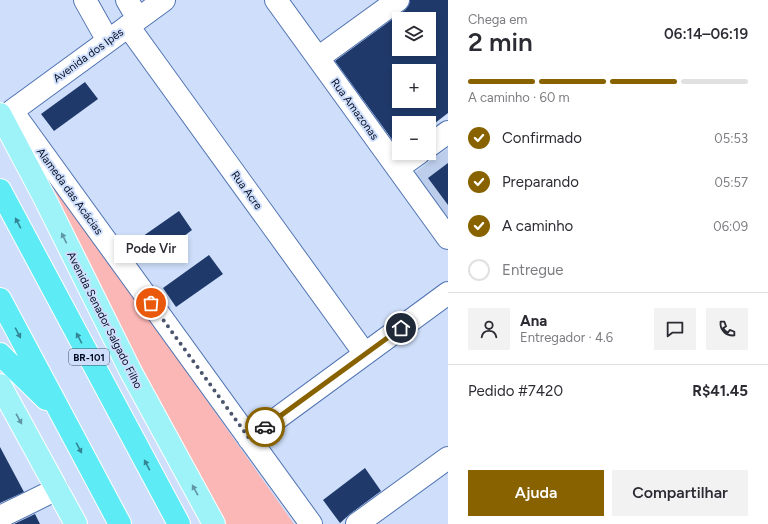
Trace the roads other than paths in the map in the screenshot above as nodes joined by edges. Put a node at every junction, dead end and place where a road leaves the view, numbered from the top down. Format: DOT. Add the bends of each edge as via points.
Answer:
graph roads {
  1 [pos="85,0"];
  2 [pos="127,0"];
  3 [pos="164,0"];
  4 [pos="276,0"];
  5 [pos="398,0"];
  6 [pos="133,22"];
  7 [pos="108,41"];
  8 [pos="318,58"];
  9 [pos="6,112"];
  10 [pos="448,132"];
  11 [pos="436,141"];
  12 [pos="409,160"];
  13 [pos="398,168"];
  14 [pos="0,190"];
  15 [pos="448,238"];
  16 [pos="448,293"];
  17 [pos="0,299"];
  18 [pos="0,354"];
  19 [pos="365,354"];
  20 [pos="0,385"];
  21 [pos="61,413"];
  22 [pos="249,438"];
  23 [pos="448,458"];
  24 [pos="57,489"];
  25 [pos="0,517"];
  26 [pos="76,524"];
  27 [pos="120,524"];
  28 [pos="179,524"];
  29 [pos="214,524"];
  30 [pos="311,524"];
  31 [pos="358,524"];
  1 -- 7 [label="street"];
  2 -- 6 [label="street, Rua Acre"];
  3 -- 6 [label="street, Avenida dos Ipês"];
  4 -- 8 [label="street, Rua Amazonas"];
  5 -- 8 [label="street"];
  6 -- 7 [label="street, Avenida dos Ipês"];
  6 -- 19 [label="street, Rua Acre"];
  7 -- 9 [label="street, Avenida dos Ipês"];
  8 -- 13 [label="street, Rua Amazonas"];
  9 -- 22 [label="street, Alameda das Acácias"];
  29 -- 9 [label="main road, Avenida Senador Salgado Filho, one-way" via="131,372 44,197"];
  10 -- 11 [label="street"];
  12 -- 13 [label="street"];
  13 -- 15 [label="street, Rua Amazonas"];
  28 -- 14 [label="highway, BR-101, one-way"];
  16 -- 19 [label="street"];
  17 -- 21 [label="highway, one-way"];
  18 -- 21 [label="highway"];
  19 -- 22 [label="street"];
  20 -- 24 [label="main road, one-way"];
  21 -- 27 [label="highway, one-way"];
  22 -- 30 [label="street, Alameda das Acácias"];
  23 -- 31 [label="street"];
  24 -- 25 [label="street"];
  24 -- 26 [label="main road"];
}
